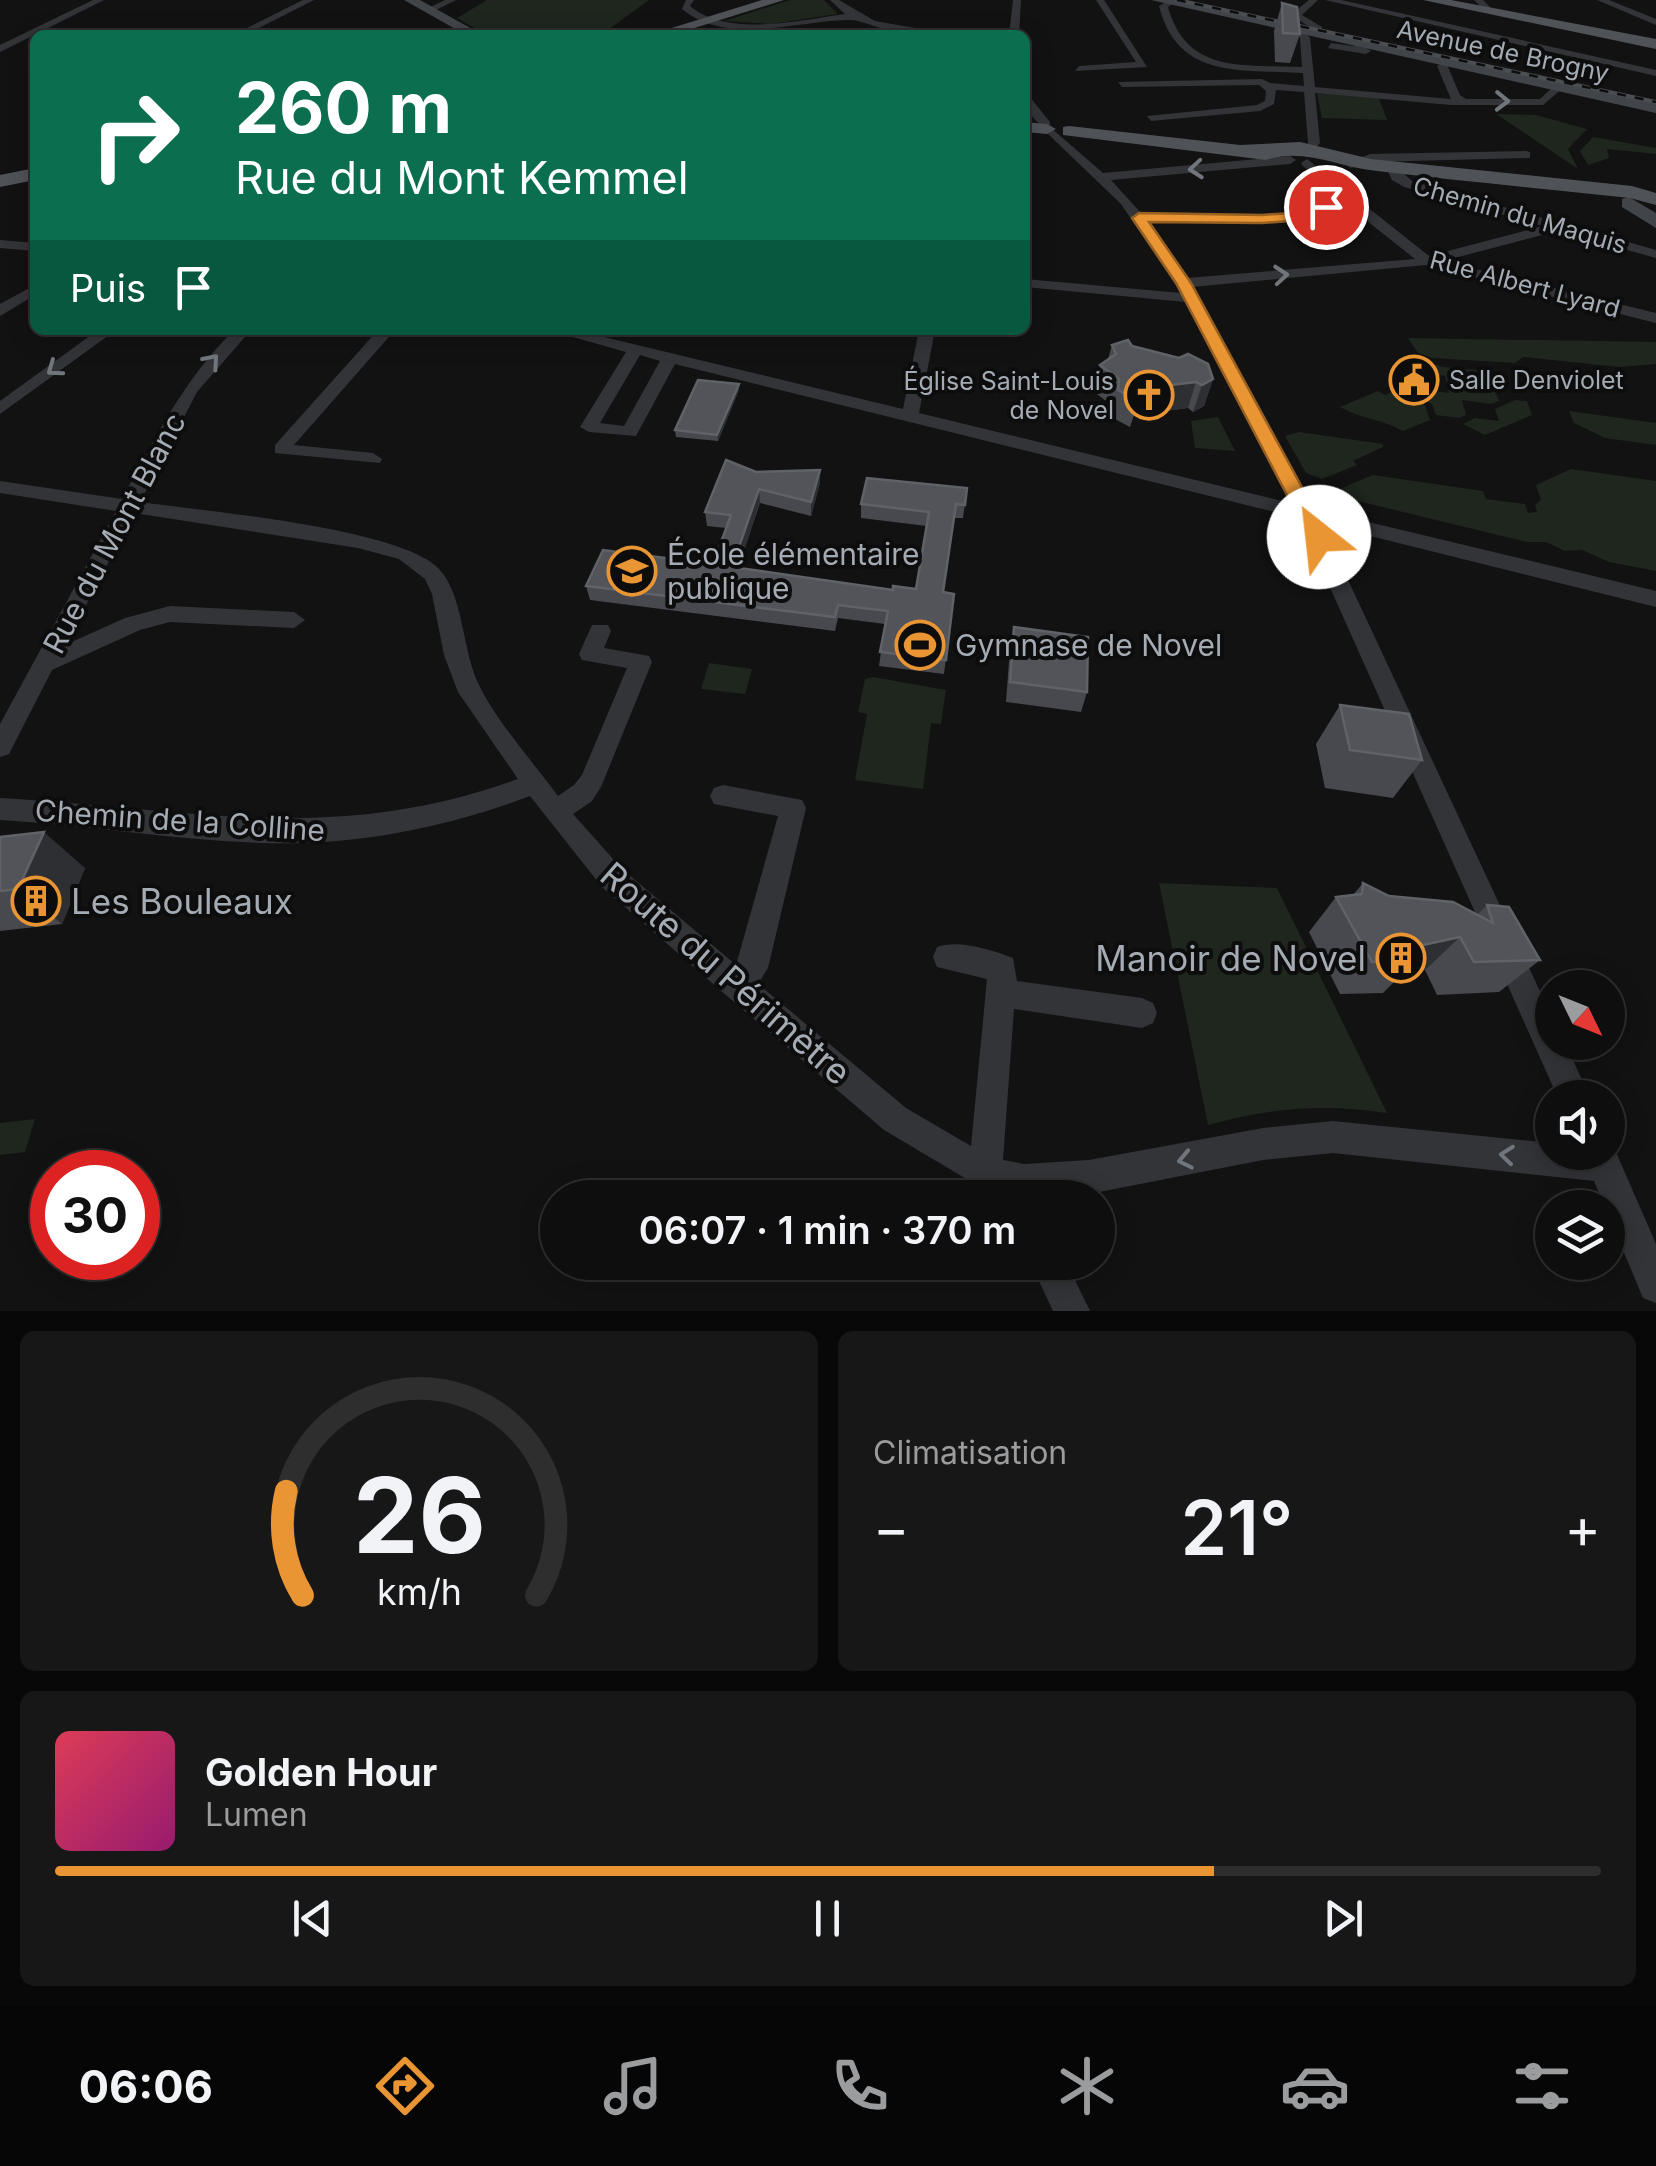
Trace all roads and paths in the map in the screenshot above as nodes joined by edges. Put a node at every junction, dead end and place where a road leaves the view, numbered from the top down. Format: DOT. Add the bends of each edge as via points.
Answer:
graph roads {
  1 [pos="100,0"];
  2 [pos="310,0"];
  3 [pos="410,0"];
  4 [pos="452,0"];
  5 [pos="690,0"];
  6 [pos="766,0"];
  7 [pos="778,0"];
  8 [pos="834,0"];
  9 [pos="1018,0"];
  10 [pos="1100,0"];
  11 [pos="1314,0"];
  12 [pos="1329,0"];
  13 [pos="1430,0"];
  14 [pos="1601,0"];
  15 [pos="1163,1"];
  16 [pos="1480,5"];
  17 [pos="429,10"];
  18 [pos="855,16"];
  19 [pos="704,20"];
  20 [pos="1656,22"];
  21 [pos="40,30"];
  22 [pos="248,30"];
  23 [pos="467,30"];
  24 [pos="674,30"];
  25 [pos="918,30"];
  26 [pos="1015,30"];
  27 [pos="30,35"];
  28 [pos="1315,44"];
  29 [pos="1656,44"];
  30 [pos="0,50"];
  31 [pos="24,52"];
  32 [pos="1394,53"];
  33 [pos="1422,56"];
  34 [pos="1446,64"];
  35 [pos="1079,68"];
  36 [pos="1108,68"];
  37 [pos="1656,73"];
  38 [pos="1122,84"];
  39 [pos="1267,86"];
  40 [pos="1308,88"];
  41 [pos="1558,88"];
  42 [pos="1132,95"];
  43 [pos="1030,100"];
  44 [pos="1461,100"];
  45 [pos="1141,106"];
  46 [pos="1656,108"];
  47 [pos="1151,118"];
  48 [pos="1050,126"];
  49 [pos="1158,139"];
  50 [pos="1526,155"];
  51 [pos="1303,156"];
  52 [pos="1086,161"];
  53 [pos="1359,164"];
  54 [pos="1392,167"];
  55 [pos="30,172"];
  56 [pos="1102,177"];
  57 [pos="0,178"];
  58 [pos="1355,205"];
  59 [pos="1655,206"];
  60 [pos="1139,218"];
  61 [pos="1556,227"];
  62 [pos="0,244"];
  63 [pos="30,247"];
  64 [pos="1656,254"];
  65 [pos="1427,262"];
  66 [pos="1030,284"];
  67 [pos="1187,290"];
  68 [pos="30,293"];
  69 [pos="0,310"];
  70 [pos="1656,318"];
  71 [pos="101,335"];
  72 [pos="238,335"];
  73 [pos="383,335"];
  74 [pos="600,335"];
  75 [pos="926,335"];
  76 [pos="635,350"];
  77 [pos="670,358"];
  78 [pos="0,408"];
  79 [pos="910,417"];
  80 [pos="374,459"];
  81 [pos="0,488"];
  82 [pos="128,506"];
  83 [pos="1306,515"];
  84 [pos="1656,598"];
  85 [pos="294,620"];
  86 [pos="600,631"];
  87 [pos="44,664"];
  88 [pos="0,747"];
  89 [pos="534,784"];
  90 [pos="723,796"];
  91 [pos="0,809"];
  92 [pos="555,812"];
  93 [pos="947,957"];
  94 [pos="737,986"];
  95 [pos="1000,993"];
  96 [pos="1142,1013"];
  97 [pos="1566,1080"];
  98 [pos="1535,1154"];
  99 [pos="1606,1170"];
  100 [pos="996,1180"];
  101 [pos="1001,1180"];
  102 [pos="1037,1180"];
  103 [pos="1056,1280"];
  104 [pos="1656,1284"];
  105 [pos="1072,1311"];
  1 -- 21 [label="street"];
  2 -- 22 [label="street"];
  3 -- 17 [label="main road"];
  4 -- 17 [label="street"];
  5 -- 19 [label="street" via="685,9"];
  6 -- 19 [label="main road"];
  7 -- 19 [label="main road"];
  8 -- 18 [label="street"];
  9 -- 26 [label="street"];
  10 -- 36 [label="street" via="1142,64"];
  11 -- 28 [label="street" via="1296,15"];
  12 -- 37 [label="street"];
  13 -- 16 [label="main road"];
  14 -- 20 [label="street"];
  15 -- 28 [label="main road, Avenue de Brogny" via="1282,28"];
  15 -- 28 [label="street" via="1166,24 1198,60 1228,66"];
  16 -- 29 [label="main road"];
  17 -- 23 [label="main road"];
  18 -- 19 [label="street" via="756,26"];
  18 -- 25 [label="street"];
  19 -- 24 [label="main road"];
  27 -- 30 [label="street"];
  28 -- 32 [label="main road, Avenue de Brogny"];
  28 -- 33 [label="main road, Avenue de Brogny"];
  28 -- 40 [label="street"];
  30 -- 31 [label="street"];
  32 -- 33 [label="main road"];
  32 -- 34 [label="main road, Avenue de Brogny"];
  33 -- 46 [label="main road, Avenue de Brogny"];
  34 -- 41 [label="main road, Avenue de Brogny"];
  34 -- 44 [label="street"];
  35 -- 36 [label="street"];
  36 -- 38 [label="street"];
  38 -- 39 [label="street"];
  38 -- 42 [label="street"];
  39 -- 40 [label="street"];
  39 -- 47 [label="street" via="1270,102 1260,108"];
  40 -- 44 [label="street"];
  40 -- 51 [label="street" via="1314,143"];
  44 -- 41 [label="street, one-way" via="1543,102"];
  41 -- 46 [label="main road, Avenue de Brogny"];
  43 -- 48 [label="street"];
  45 -- 47 [label="street"];
  47 -- 49 [label="street" via="1160,129"];
  48 -- 49 [label="main road"];
  48 -- 52 [label="street"];
  48 -- 52 [label="street"];
  49 -- 51 [label="main road"];
  50 -- 53 [label="street" via="1370,158"];
  51 -- 53 [label="main road"];
  51 -- 56 [label="street, one-way"];
  51 -- 58 [label="street, Rue Albert Lyard"];
  52 -- 56 [label="street"];
  53 -- 54 [label="main road"];
  54 -- 59 [label="main road"];
  54 -- 61 [label="street, Chemin du Maquis" via="1405,182"];
  55 -- 57 [label="main road"];
  56 -- 60 [label="street"];
  58 -- 60 [label="street" via="1254,219"];
  58 -- 65 [label="street, Rue Albert Lyard"];
  60 -- 67 [label="street"];
  61 -- 64 [label="street, Chemin du Maquis"];
  61 -- 65 [label="street"];
  62 -- 63 [label="street"];
  67 -- 65 [label="street, one-way"];
  65 -- 70 [label="street, Rue Albert Lyard"];
  66 -- 67 [label="street"];
  67 -- 83 [label="street"];
  68 -- 69 [label="street"];
  71 -- 78 [label="street, one-way"];
  82 -- 72 [label="street, Rue du Mont Blanc, one-way" via="189,391"];
  73 -- 80 [label="street" via="281,449"];
  74 -- 76 [label="street"];
  75 -- 79 [label="street"];
  76 -- 77 [label="street"];
  76 -- 77 [label="street" via="590,427 630,432"];
  77 -- 79 [label="street"];
  79 -- 83 [label="street"];
  81 -- 82 [label="street, Route du Périmètre"];
  82 -- 87 [label="street, Rue du Mont Blanc"];
  82 -- 89 [label="street, Route du Périmètre" via="379,545 417,560 443,594 470,692"];
  83 -- 84 [label="street"];
  83 -- 97 [label="street"];
  85 -- 87 [label="street" via="170,614"];
  86 -- 92 [label="street" via="590,654 641,662 588,787"];
  87 -- 88 [label="street, Rue du Mont Blanc"];
  89 -- 91 [label="street, Chemin de la Colline" via="426,815 323,832"];
  89 -- 92 [label="street, Route du Périmètre"];
  90 -- 94 [label="street" via="793,808 753,968"];
  92 -- 94 [label="street, Route du Périmètre" via="612,878"];
  93 -- 95 [label="street" via="1003,968"];
  94 -- 100 [label="street, Route du Périmètre" via="895,1119"];
  95 -- 96 [label="street"];
  95 -- 101 [label="street"];
  98 -- 102 [label="street, one-way" via="1332,1137"];
  99 -- 104 [label="street"];
  103 -- 105 [label="street"];
}
